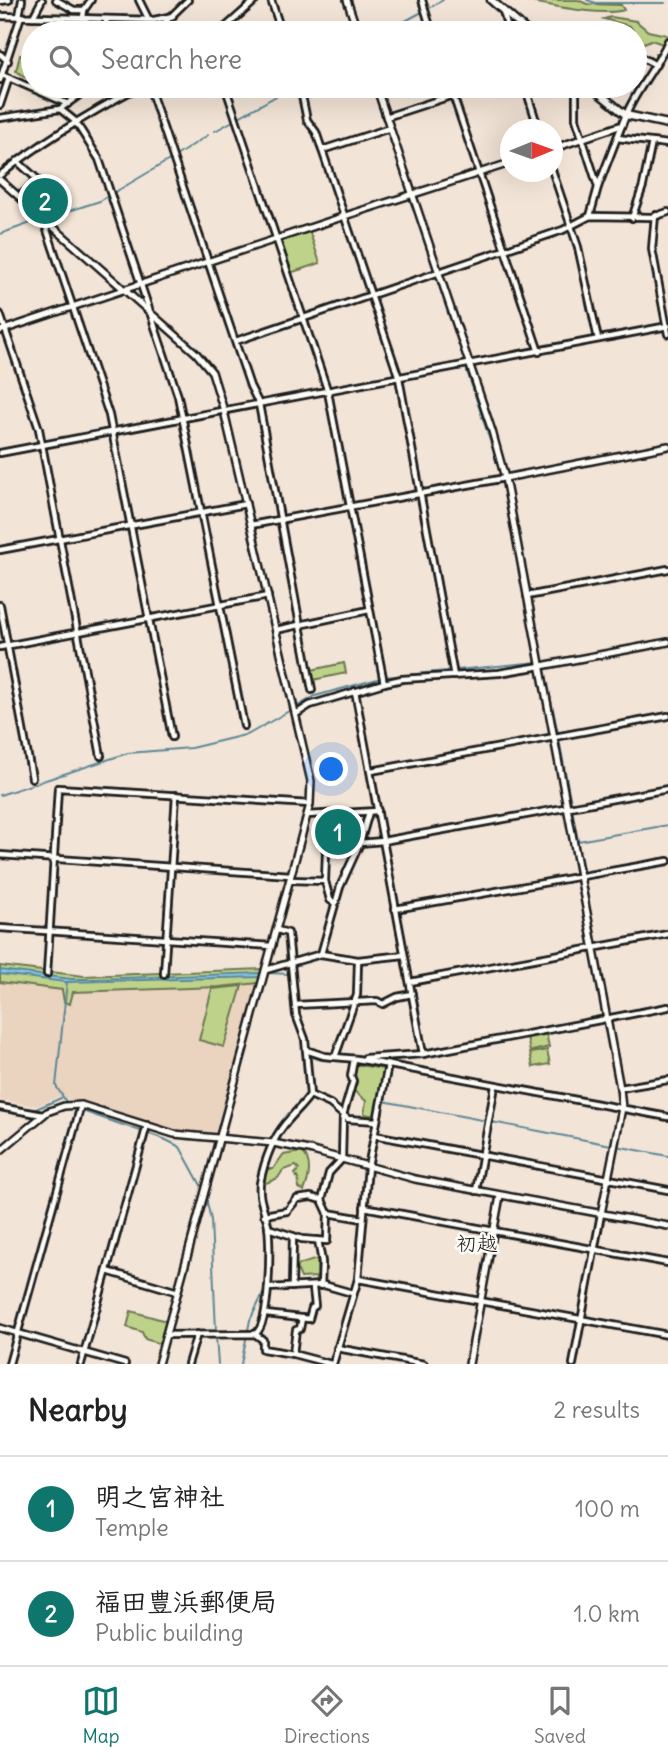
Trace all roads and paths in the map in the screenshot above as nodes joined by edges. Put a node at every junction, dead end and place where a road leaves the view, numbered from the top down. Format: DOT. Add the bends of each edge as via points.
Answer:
graph roads {
  1 [pos="9,0"];
  2 [pos="22,0"];
  3 [pos="42,0"];
  4 [pos="56,0"];
  5 [pos="90,0"];
  6 [pos="139,0"];
  7 [pos="188,0"];
  8 [pos="256,0"];
  9 [pos="271,0"];
  10 [pos="347,0"];
  11 [pos="422,0"];
  12 [pos="491,0"];
  13 [pos="0,1"];
  14 [pos="84,10"];
  15 [pos="503,10"];
  16 [pos="0,16"];
  17 [pos="20,16"];
  18 [pos="173,16"];
  19 [pos="33,17"];
  20 [pos="83,18"];
  21 [pos="107,19"];
  22 [pos="151,20"];
  23 [pos="168,21"];
  24 [pos="232,21"];
  25 [pos="278,21"];
  26 [pos="354,21"];
  27 [pos="428,21"];
  28 [pos="506,21"];
  29 [pos="516,21"];
  30 [pos="668,41"];
  31 [pos="0,54"];
  32 [pos="665,57"];
  33 [pos="647,60"];
  34 [pos="8,61"];
  35 [pos="656,65"];
  36 [pos="1,76"];
  37 [pos="9,78"];
  38 [pos="647,78"];
  39 [pos="21,83"];
  40 [pos="54,98"];
  41 [pos="76,98"];
  42 [pos="118,98"];
  43 [pos="153,98"];
  44 [pos="229,98"];
  45 [pos="304,98"];
  46 [pos="380,98"];
  47 [pos="444,98"];
  48 [pos="454,98"];
  49 [pos="529,98"];
  50 [pos="576,98"];
  51 [pos="605,98"];
  52 [pos="633,98"];
  53 [pos="68,104"];
  54 [pos="0,105"];
  55 [pos="60,109"];
  56 [pos="626,115"];
  57 [pos="386,117"];
  58 [pos="0,118"];
  59 [pos="536,119"];
  60 [pos="75,121"];
  61 [pos="668,124"];
  62 [pos="622,125"];
  63 [pos="390,128"];
  64 [pos="617,138"];
  65 [pos="582,140"];
  66 [pos="652,142"];
  67 [pos="668,144"];
  68 [pos="563,146"];
  69 [pos="322,150"];
  70 [pos="18,161"];
  71 [pos="500,167"];
  72 [pos="479,174"];
  73 [pos="0,177"];
  74 [pos="556,182"];
  75 [pos="598,187"];
  76 [pos="413,195"];
  77 [pos="20,197"];
  78 [pos="668,212"];
  79 [pos="655,215"];
  80 [pos="345,216"];
  81 [pos="590,216"];
  82 [pos="632,218"];
  83 [pos="47,220"];
  84 [pos="573,227"];
  85 [pos="276,239"];
  86 [pos="505,250"];
  87 [pos="209,261"];
  88 [pos="438,272"];
  89 [pos="140,284"];
  90 [pos="125,289"];
  91 [pos="371,295"];
  92 [pos="74,306"];
  93 [pos="149,310"];
  94 [pos="0,314"];
  95 [pos="302,317"];
  96 [pos="667,326"];
  97 [pos="3,330"];
  98 [pos="668,334"];
  99 [pos="598,340"];
  100 [pos="236,341"];
  101 [pos="539,352"];
  102 [pos="470,366"];
  103 [pos="399,378"];
  104 [pos="328,392"];
  105 [pos="259,404"];
  106 [pos="224,411"];
  107 [pos="183,419"];
  108 [pos="113,432"];
  109 [pos="42,445"];
  110 [pos="668,446"];
  111 [pos="0,453"];
  112 [pos="505,478"];
  113 [pos="421,494"];
  114 [pos="246,504"];
  115 [pos="350,507"];
  116 [pos="201,512"];
  117 [pos="280,519"];
  118 [pos="251,525"];
  119 [pos="131,526"];
  120 [pos="60,539"];
  121 [pos="0,550"];
  122 [pos="668,569"];
  123 [pos="268,596"];
  124 [pos="527,596"];
  125 [pos="0,605"];
  126 [pos="219,607"];
  127 [pos="369,610"];
  128 [pos="149,620"];
  129 [pos="300,624"];
  130 [pos="276,629"];
  131 [pos="78,632"];
  132 [pos="668,642"];
  133 [pos="7,645"];
  134 [pos="0,647"];
  135 [pos="541,666"];
  136 [pos="454,676"];
  137 [pos="384,683"];
  138 [pos="312,690"];
  139 [pos="355,691"];
  140 [pos="296,715"];
  141 [pos="668,716"];
  142 [pos="244,726"];
  143 [pos="172,737"];
  144 [pos="554,737"];
  145 [pos="101,755"];
  146 [pos="371,771"];
  147 [pos="32,778"];
  148 [pos="668,789"];
  149 [pos="176,796"];
  150 [pos="310,804"];
  151 [pos="567,808"];
  152 [pos="378,811"];
  153 [pos="369,812"];
  154 [pos="307,815"];
  155 [pos="320,815"];
  156 [pos="383,841"];
  157 [pos="360,843"];
  158 [pos="0,855"];
  159 [pos="54,859"];
  160 [pos="668,861"];
  161 [pos="171,866"];
  162 [pos="291,877"];
  163 [pos="580,877"];
  164 [pos="325,881"];
  165 [pos="335,903"];
  166 [pos="395,909"];
  167 [pos="0,928"];
  168 [pos="277,930"];
  169 [pos="49,931"];
  170 [pos="668,934"];
  171 [pos="166,939"];
  172 [pos="272,946"];
  173 [pos="594,948"];
  174 [pos="321,954"];
  175 [pos="404,955"];
  176 [pos="358,960"];
  177 [pos="291,964"];
  178 [pos="268,969"];
  179 [pos="292,972"];
  180 [pos="47,974"];
  181 [pos="164,974"];
  182 [pos="410,982"];
  183 [pos="412,994"];
  184 [pos="354,1003"];
  185 [pos="295,1005"];
  186 [pos="668,1007"];
  187 [pos="607,1019"];
  188 [pos="306,1050"];
  189 [pos="423,1054"];
  190 [pos="335,1057"];
  191 [pos="356,1059"];
  192 [pos="388,1065"];
  193 [pos="668,1080"];
  194 [pos="495,1086"];
  195 [pos="620,1088"];
  196 [pos="310,1095"];
  197 [pos="81,1105"];
  198 [pos="0,1107"];
  199 [pos="622,1108"];
  200 [pos="43,1115"];
  201 [pos="343,1115"];
  202 [pos="668,1117"];
  203 [pos="377,1121"];
  204 [pos="147,1125"];
  205 [pos="374,1135"];
  206 [pos="219,1139"];
  207 [pos="273,1143"];
  208 [pos="0,1151"];
  209 [pos="482,1155"];
  210 [pos="342,1159"];
  211 [pos="368,1167"];
  212 [pos="607,1178"];
  213 [pos="668,1190"];
  214 [pos="476,1191"];
  215 [pos="500,1196"];
  216 [pos="322,1200"];
  217 [pos="364,1207"];
  218 [pos="327,1213"];
  219 [pos="601,1214"];
  220 [pos="264,1215"];
  221 [pos="363,1219"];
  222 [pos="668,1226"];
  223 [pos="268,1228"];
  224 [pos="494,1231"];
  225 [pos="293,1236"];
  226 [pos="318,1241"];
  227 [pos="594,1250"];
  228 [pos="668,1263"];
  229 [pos="107,1271"];
  230 [pos="358,1279"];
  231 [pos="321,1286"];
  232 [pos="313,1287"];
  233 [pos="268,1288"];
  234 [pos="292,1288"];
  235 [pos="178,1292"];
  236 [pos="352,1293"];
  237 [pos="481,1302"];
  238 [pos="266,1314"];
  239 [pos="302,1318"];
  240 [pos="582,1320"];
  241 [pos="0,1328"];
  242 [pos="18,1333"];
  243 [pos="197,1334"];
  244 [pos="255,1334"];
  245 [pos="166,1335"];
  246 [pos="668,1335"];
  247 [pos="337,1348"];
  248 [pos="84,1352"];
  249 [pos="293,1354"];
  250 [pos="9,1364"];
  251 [pos="81,1364"];
  252 [pos="125,1364"];
  253 [pos="158,1364"];
  254 [pos="188,1364"];
  255 [pos="332,1364"];
  256 [pos="424,1364"];
  257 [pos="469,1364"];
  258 [pos="573,1364"];
  1 -- 13 [label="street"];
  2 -- 17 [label="street"];
  3 -- 19 [label="street"];
  4 -- 14 [label="street"];
  5 -- 14 [label="street"];
  6 -- 22 [label="street"];
  7 -- 18 [label="street"];
  8 -- 24 [label="street"];
  9 -- 25 [label="street"];
  10 -- 26 [label="street"];
  11 -- 27 [label="street"];
  12 -- 15 [label="main road"];
  14 -- 20 [label="street"];
  15 -- 28 [label="street"];
  15 -- 29 [label="main road"];
  16 -- 17 [label="street"];
  17 -- 19 [label="street"];
  17 -- 34 [label="street"];
  18 -- 22 [label="street"];
  18 -- 23 [label="street"];
  19 -- 20 [label="street"];
  20 -- 21 [label="street"];
  21 -- 22 [label="street"];
  30 -- 32 [label="street"];
  31 -- 34 [label="street"];
  32 -- 35 [label="street"];
  33 -- 35 [label="street"];
  34 -- 36 [label="street"];
  35 -- 38 [label="street"];
  36 -- 37 [label="street"];
  37 -- 39 [label="street"];
  37 -- 54 [label="street"];
  40 -- 53 [label="street"];
  41 -- 53 [label="street"];
  42 -- 60 [label="street"];
  43 -- 87 [label="street"];
  44 -- 85 [label="street"];
  45 -- 69 [label="street" via="307,120"];
  46 -- 57 [label="street"];
  47 -- 57 [label="street"];
  48 -- 72 [label="street"];
  49 -- 59 [label="street"];
  50 -- 65 [label="street"];
  51 -- 56 [label="main road"];
  52 -- 56 [label="street"];
  53 -- 55 [label="street"];
  55 -- 58 [label="street"];
  55 -- 60 [label="street"];
  56 -- 61 [label="main road"];
  56 -- 62 [label="street"];
  57 -- 63 [label="street"];
  60 -- 70 [label="street"];
  60 -- 89 [label="street" via="99,159"];
  62 -- 64 [label="street"];
  62 -- 65 [label="street"];
  63 -- 69 [label="street"];
  63 -- 76 [label="street"];
  64 -- 66 [label="street"];
  64 -- 75 [label="street"];
  65 -- 68 [label="street"];
  65 -- 75 [label="street"];
  66 -- 67 [label="street"];
  66 -- 82 [label="street"];
  69 -- 80 [label="street"];
  70 -- 73 [label="street"];
  70 -- 77 [label="street" via="37,179"];
  71 -- 72 [label="street"];
  72 -- 76 [label="street"];
  72 -- 86 [label="street"];
  73 -- 77 [label="street"];
  74 -- 84 [label="street"];
  75 -- 81 [label="street"];
  76 -- 80 [label="street"];
  76 -- 88 [label="street"];
  77 -- 83 [label="street"];
  78 -- 79 [label="street"];
  79 -- 82 [label="street"];
  79 -- 96 [label="street" via="652,249"];
  80 -- 85 [label="street"];
  80 -- 91 [label="street"];
  81 -- 82 [label="street"];
  81 -- 84 [label="street"];
  83 -- 90 [label="street"];
  83 -- 92 [label="street"];
  84 -- 86 [label="street"];
  84 -- 99 [label="street"];
  85 -- 87 [label="street"];
  85 -- 95 [label="street"];
  86 -- 88 [label="street"];
  86 -- 101 [label="street"];
  87 -- 89 [label="street"];
  87 -- 100 [label="street"];
  88 -- 91 [label="street"];
  88 -- 102 [label="street"];
  89 -- 90 [label="street"];
  89 -- 93 [label="street"];
  90 -- 92 [label="street"];
  90 -- 93 [label="street"];
  91 -- 95 [label="street"];
  91 -- 103 [label="street"];
  92 -- 97 [label="street"];
  92 -- 108 [label="street"];
  93 -- 106 [label="street" via="206,363"];
  93 -- 107 [label="street"];
  94 -- 97 [label="street"];
  95 -- 100 [label="street"];
  95 -- 104 [label="street"];
  96 -- 98 [label="street"];
  96 -- 99 [label="street"];
  97 -- 109 [label="street"];
  99 -- 101 [label="street"];
  100 -- 105 [label="street"];
  101 -- 102 [label="street"];
  102 -- 103 [label="street"];
  102 -- 112 [label="street"];
  103 -- 104 [label="street"];
  103 -- 113 [label="street"];
  104 -- 105 [label="street"];
  104 -- 115 [label="street"];
  105 -- 106 [label="street"];
  105 -- 117 [label="street"];
  106 -- 107 [label="street"];
  106 -- 114 [label="street"];
  107 -- 108 [label="street"];
  107 -- 116 [label="street"];
  108 -- 109 [label="street"];
  108 -- 119 [label="street"];
  109 -- 111 [label="street"];
  109 -- 120 [label="street"];
  110 -- 112 [label="street"];
  112 -- 113 [label="street"];
  112 -- 124 [label="street"];
  113 -- 115 [label="street"];
  113 -- 136 [label="street"];
  114 -- 116 [label="street"];
  114 -- 118 [label="street"];
  115 -- 117 [label="street"];
  115 -- 127 [label="street"];
  116 -- 119 [label="street"];
  116 -- 126 [label="street"];
  117 -- 118 [label="street"];
  117 -- 129 [label="street"];
  118 -- 123 [label="street"];
  119 -- 120 [label="street"];
  119 -- 128 [label="street"];
  120 -- 121 [label="street"];
  120 -- 131 [label="street"];
  122 -- 124 [label="street"];
  123 -- 126 [label="street"];
  123 -- 130 [label="street"];
  124 -- 135 [label="street"];
  125 -- 133 [label="street"];
  126 -- 128 [label="street"];
  126 -- 142 [label="street"];
  127 -- 129 [label="street"];
  127 -- 137 [label="street"];
  128 -- 131 [label="street"];
  128 -- 143 [label="street"];
  129 -- 130 [label="street"];
  129 -- 138 [label="street"];
  130 -- 140 [label="street"];
  131 -- 133 [label="street"];
  131 -- 145 [label="street"];
  132 -- 135 [label="street"];
  133 -- 134 [label="street"];
  133 -- 147 [label="street"];
  135 -- 136 [label="street"];
  135 -- 144 [label="street"];
  136 -- 137 [label="street"];
  137 -- 139 [label="street"];
  139 -- 140 [label="street" via="310,705"];
  139 -- 146 [label="street"];
  140 -- 150 [label="street" via="311,781"];
  141 -- 144 [label="street"];
  144 -- 146 [label="street"];
  144 -- 151 [label="street"];
  146 -- 152 [label="street"];
  148 -- 151 [label="street"];
  149 -- 150 [label="street"];
  149 -- 159 [label="street" via="58,788"];
  149 -- 161 [label="street"];
  150 -- 154 [label="street"];
  151 -- 156 [label="street"];
  151 -- 163 [label="street"];
  152 -- 153 [label="street"];
  152 -- 156 [label="street"];
  153 -- 155 [label="street"];
  153 -- 157 [label="street"];
  154 -- 155 [label="street"];
  154 -- 162 [label="street"];
  155 -- 164 [label="street"];
  156 -- 157 [label="street"];
  156 -- 166 [label="street"];
  157 -- 165 [label="street"];
  158 -- 159 [label="street"];
  159 -- 161 [label="street"];
  159 -- 169 [label="street"];
  160 -- 163 [label="street"];
  161 -- 162 [label="street"];
  161 -- 171 [label="street"];
  162 -- 164 [label="street"];
  162 -- 168 [label="street"];
  163 -- 166 [label="street"];
  163 -- 173 [label="street"];
  164 -- 165 [label="street"];
  165 -- 174 [label="street"];
  166 -- 175 [label="street"];
  167 -- 169 [label="street"];
  168 -- 172 [label="street"];
  168 -- 177 [label="street" via="288,933"];
  169 -- 171 [label="street"];
  169 -- 180 [label="street"];
  170 -- 173 [label="street"];
  171 -- 172 [label="street"];
  171 -- 181 [label="street"];
  172 -- 178 [label="street"];
  173 -- 182 [label="street"];
  173 -- 187 [label="street"];
  174 -- 176 [label="street"];
  174 -- 177 [label="street"];
  175 -- 176 [label="street"];
  175 -- 182 [label="street"];
  176 -- 184 [label="street"];
  177 -- 178 [label="street"];
  177 -- 179 [label="street"];
  178 -- 179 [label="street"];
  178 -- 206 [label="street"];
  179 -- 185 [label="street"];
  182 -- 183 [label="street"];
  183 -- 184 [label="street" via="383,1004"];
  183 -- 189 [label="street"];
  184 -- 185 [label="street"];
  184 -- 190 [label="street"];
  185 -- 188 [label="street"];
  186 -- 187 [label="street"];
  187 -- 189 [label="street"];
  187 -- 195 [label="street"];
  188 -- 190 [label="street"];
  188 -- 196 [label="street"];
  189 -- 191 [label="street"];
  190 -- 191 [label="street"];
  191 -- 192 [label="street"];
  191 -- 201 [label="street"];
  192 -- 194 [label="street"];
  192 -- 203 [label="street"];
  193 -- 195 [label="street"];
  194 -- 199 [label="street"];
  194 -- 209 [label="street"];
  195 -- 199 [label="street"];
  196 -- 201 [label="street"];
  196 -- 207 [label="street"];
  197 -- 200 [label="street" via="55,1108"];
  197 -- 204 [label="street"];
  197 -- 242 [label="street"];
  198 -- 200 [label="street"];
  199 -- 202 [label="street"];
  199 -- 212 [label="street"];
  200 -- 208 [label="street"];
  201 -- 203 [label="street"];
  201 -- 210 [label="street"];
  203 -- 205 [label="street"];
  204 -- 206 [label="street"];
  204 -- 229 [label="street"];
  205 -- 209 [label="street"];
  205 -- 211 [label="street"];
  206 -- 207 [label="street"];
  206 -- 235 [label="street"];
  207 -- 210 [label="street"];
  207 -- 220 [label="street" via="260,1186"];
  209 -- 212 [label="street"];
  209 -- 214 [label="street"];
  210 -- 211 [label="street"];
  210 -- 216 [label="street" via="329,1173"];
  211 -- 214 [label="street"];
  211 -- 217 [label="street"];
  212 -- 213 [label="street"];
  212 -- 219 [label="street"];
  214 -- 215 [label="street"];
  215 -- 219 [label="street"];
  215 -- 224 [label="street"];
  216 -- 218 [label="street"];
  216 -- 220 [label="street" via="297,1199 287,1211"];
  217 -- 221 [label="street"];
  217 -- 224 [label="street"];
  218 -- 221 [label="street"];
  218 -- 226 [label="street" via="327,1241"];
  219 -- 222 [label="street"];
  219 -- 227 [label="street"];
  220 -- 223 [label="street"];
  221 -- 230 [label="street"];
  223 -- 225 [label="street"];
  223 -- 233 [label="street"];
  224 -- 227 [label="street"];
  224 -- 237 [label="street"];
  225 -- 226 [label="street"];
  225 -- 234 [label="street"];
  226 -- 231 [label="street"];
  227 -- 228 [label="street"];
  227 -- 240 [label="street"];
  229 -- 235 [label="street"];
  229 -- 248 [label="street"];
  230 -- 236 [label="street"];
  230 -- 237 [label="street"];
  231 -- 232 [label="street"];
  231 -- 236 [label="street"];
  232 -- 234 [label="street"];
  232 -- 239 [label="street" via="315,1306 309,1319"];
  233 -- 234 [label="street"];
  233 -- 238 [label="street"];
  235 -- 245 [label="street"];
  236 -- 247 [label="street"];
  237 -- 240 [label="street"];
  237 -- 257 [label="street"];
  238 -- 239 [label="street"];
  238 -- 244 [label="street" via="261,1331"];
  239 -- 249 [label="street"];
  240 -- 246 [label="street"];
  240 -- 258 [label="street"];
  241 -- 242 [label="street"];
  242 -- 248 [label="street"];
  242 -- 250 [label="street"];
  243 -- 244 [label="street"];
  243 -- 245 [label="street"];
  243 -- 254 [label="street"];
  244 -- 249 [label="street" via="263,1340 263,1349"];
  245 -- 253 [label="street"];
  247 -- 255 [label="street"];
  247 -- 256 [label="street"];
  248 -- 251 [label="street"];
  248 -- 252 [label="street"];
  249 -- 255 [label="street"];
}
